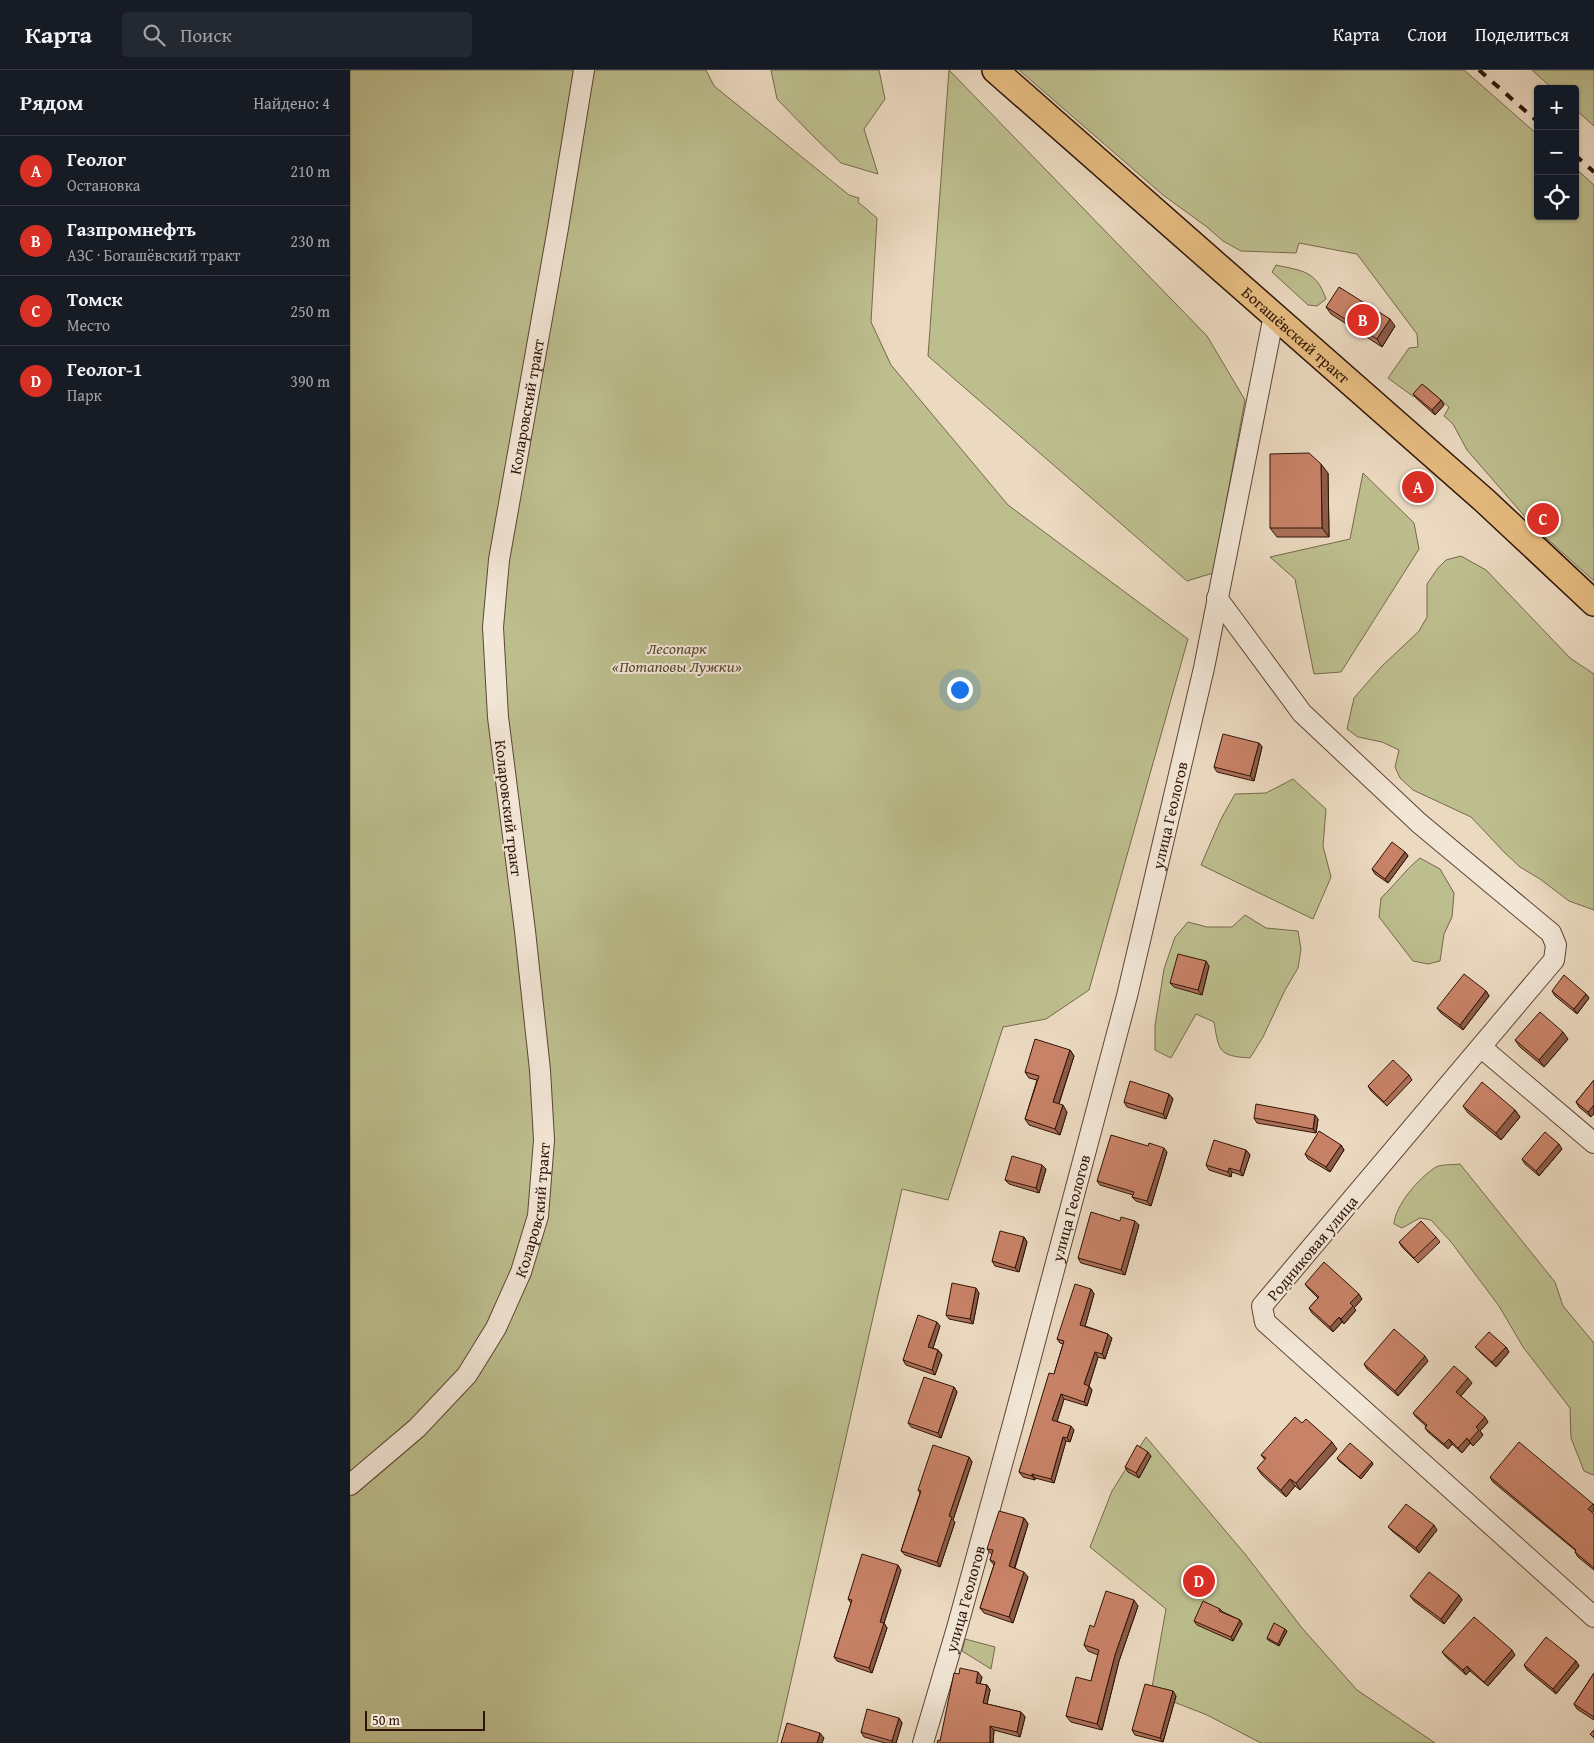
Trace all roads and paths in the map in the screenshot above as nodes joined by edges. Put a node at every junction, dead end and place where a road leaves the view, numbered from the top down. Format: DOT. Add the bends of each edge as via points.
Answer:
graph roads {
  1 [pos="584,70"];
  2 [pos="995,70"];
  3 [pos="1274,315"];
  4 [pos="1217,598"];
  5 [pos="1594,603"];
  6 [pos="1482,1048"];
  7 [pos="1594,1143"];
  8 [pos="350,1485"];
  9 [pos="1594,1617"];
  10 [pos="923,1743"];
  1 -- 8 [label="street, Коларовский тракт" via="499,560 493,627 498,717 540,1070 544,1140 538,1216 521,1272 496,1328 467,1375 417,1428"];
  2 -- 3 [label="main road, Богашёвский тракт"];
  3 -- 4 [label="street, улица Геологов"];
  3 -- 5 [label="main road, Богашёвский тракт" via="1485,501"];
  4 -- 6 [label="street, Родниковая улица" via="1302,714 1420,823 1544,927 1555,940 1554,960"];
  4 -- 10 [label="street, улица Геологов" via="1204,668 1127,996 985,1528"];
  6 -- 7 [label="street"];
  6 -- 9 [label="street, Родниковая улица" via="1262,1306 1265,1322"];
}
